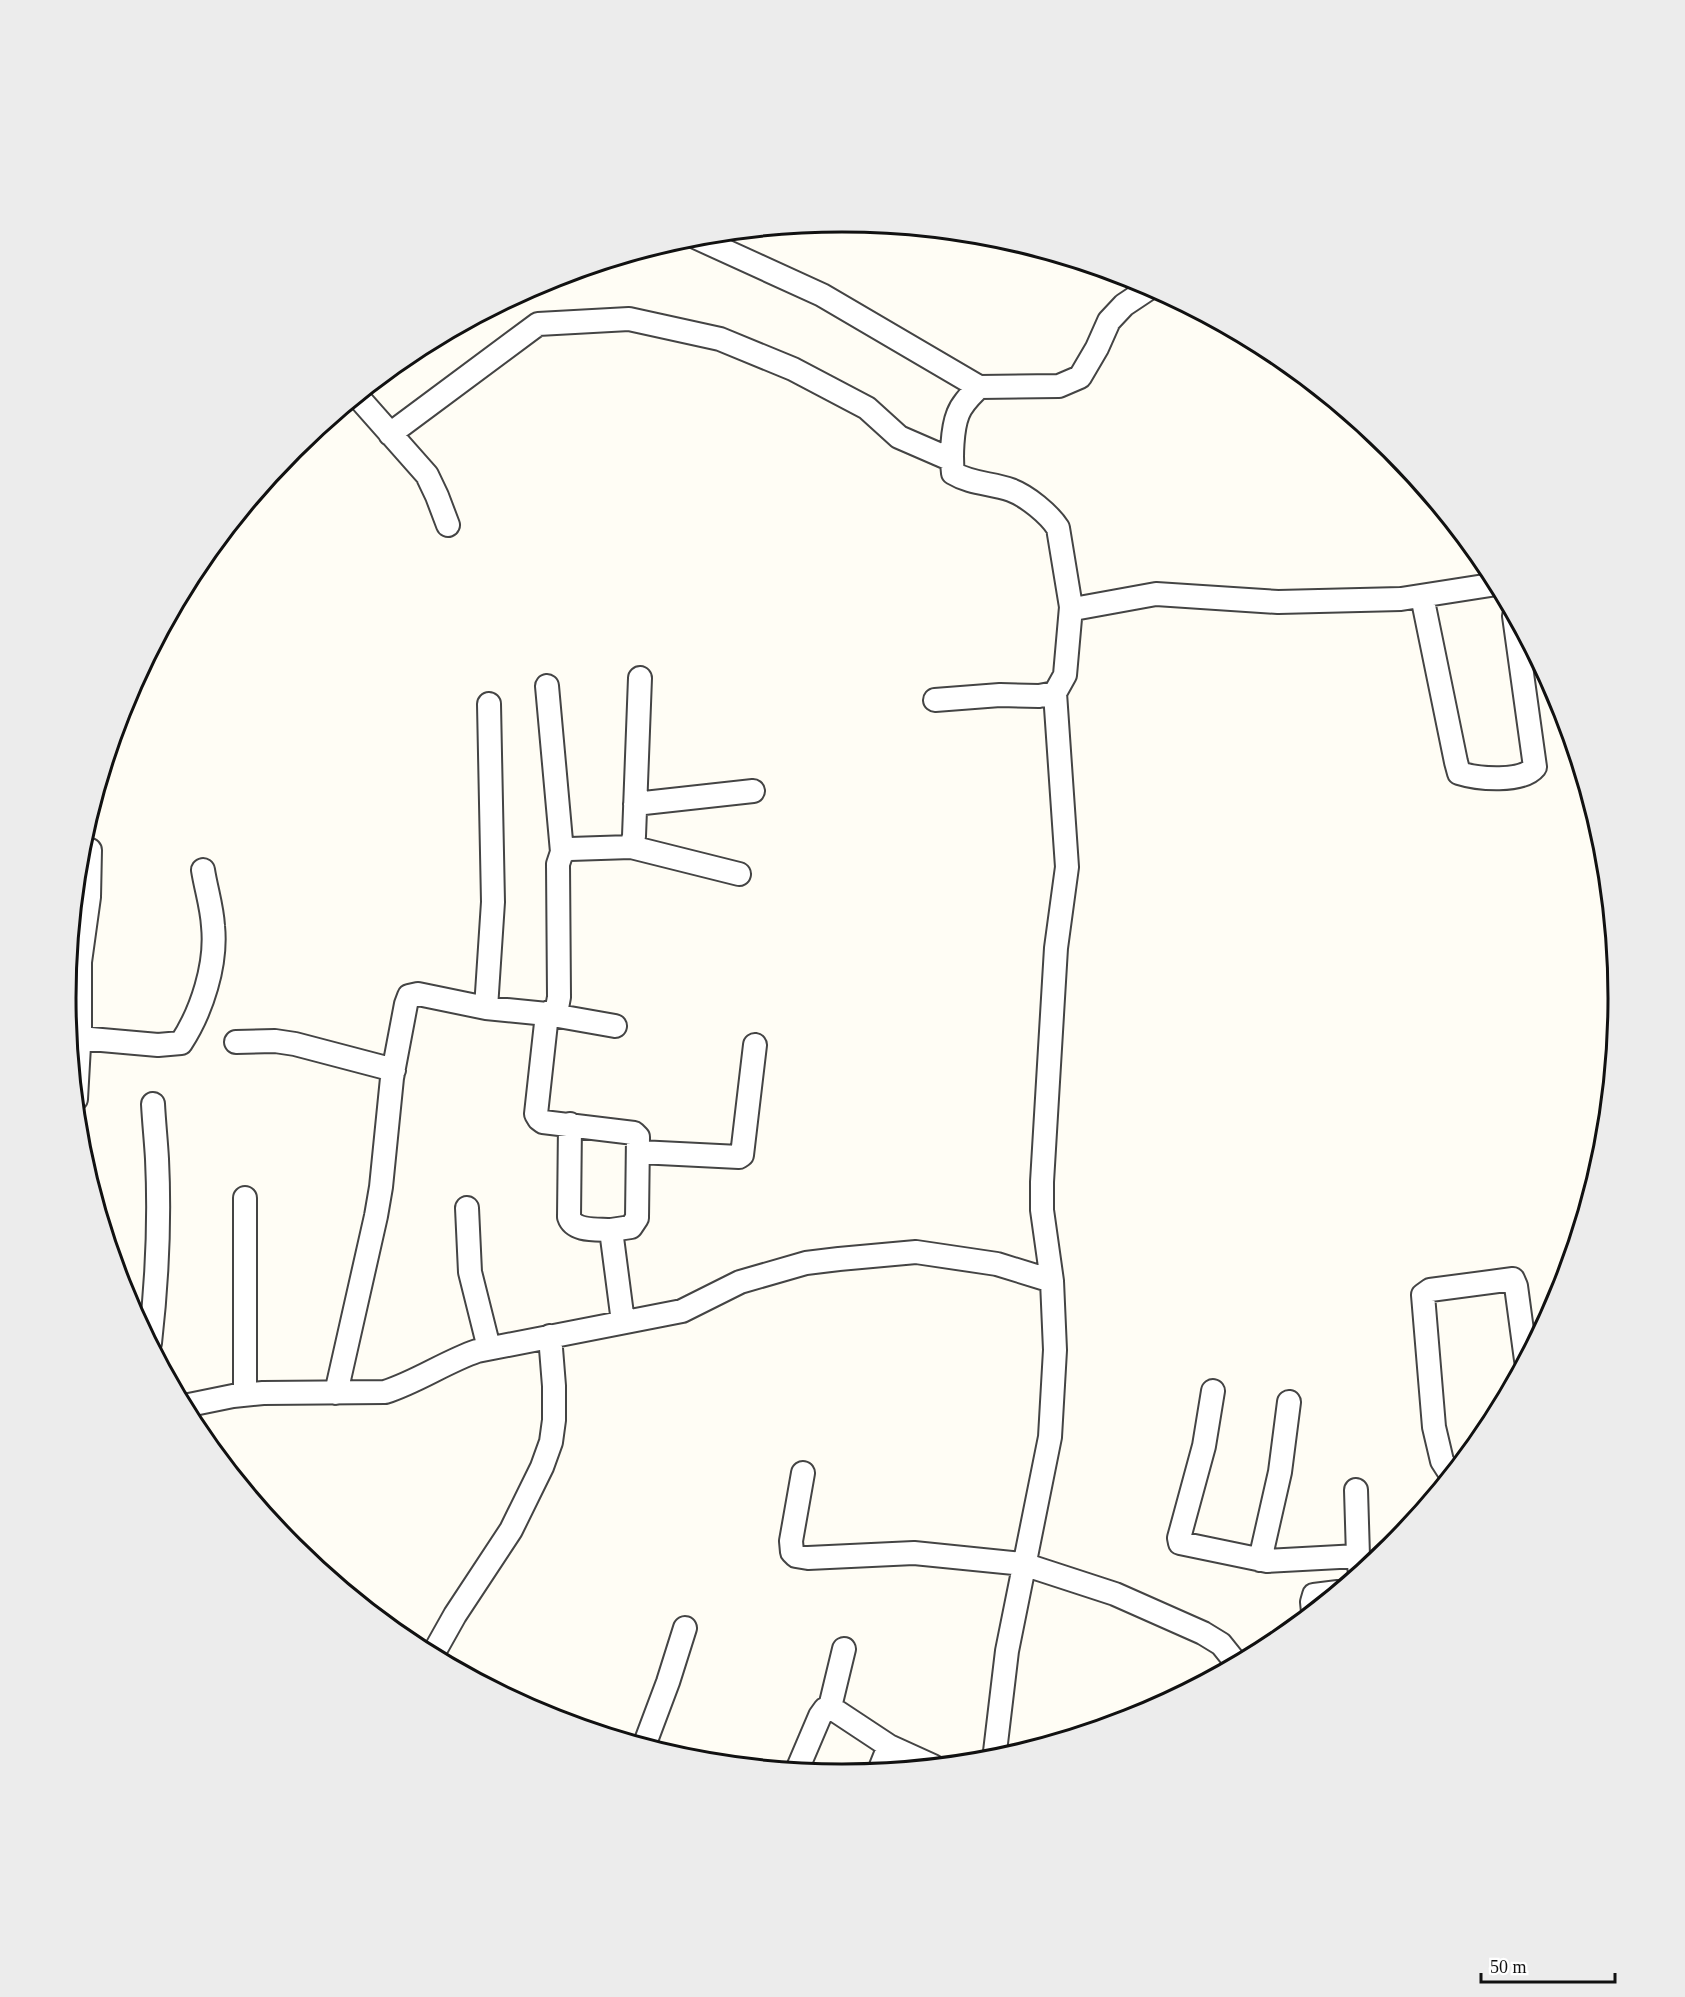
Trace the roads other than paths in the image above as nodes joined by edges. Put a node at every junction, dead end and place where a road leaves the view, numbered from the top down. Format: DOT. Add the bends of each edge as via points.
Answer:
graph roads {
  1 [pos="710,244"];
  2 [pos="1141,293"];
  3 [pos="979,387"];
  4 [pos="363,402"];
  5 [pos="390,434"];
  6 [pos="952,460"];
  7 [pos="448,525"];
  8 [pos="1487,586"];
  9 [pos="1422,596"];
  10 [pos="1071,607"];
  11 [pos="1517,636"];
  12 [pos="640,678"];
  13 [pos="548,686"];
  14 [pos="1055,693"];
  15 [pos="935,700"];
  16 [pos="489,704"];
  17 [pos="753,791"];
  18 [pos="635,804"];
  19 [pos="631,847"];
  20 [pos="562,852"];
  21 [pos="90,856"];
  22 [pos="203,870"];
  23 [pos="739,874"];
  24 [pos="486,1008"];
  25 [pos="547,1014"];
  26 [pos="77,1015"];
  27 [pos="77,1026"];
  28 [pos="615,1026"];
  29 [pos="236,1042"];
  30 [pos="755,1045"];
  31 [pos="394,1070"];
  32 [pos="153,1104"];
  33 [pos="570,1124"];
  34 [pos="639,1152"];
  35 [pos="245,1198"];
  36 [pos="467,1208"];
  37 [pos="611,1230"];
  38 [pos="1052,1281"];
  39 [pos="623,1323"];
  40 [pos="152,1329"];
  41 [pos="550,1336"];
  42 [pos="489,1348"];
  43 [pos="1524,1348"];
  44 [pos="1213,1391"];
  45 [pos="336,1393"];
  46 [pos="245,1394"];
  47 [pos="1289,1402"];
  48 [pos="194,1404"];
  49 [pos="1447,1468"];
  50 [pos="803,1473"];
  51 [pos="1356,1490"];
  52 [pos="1260,1560"];
  53 [pos="1023,1564"];
  54 [pos="1359,1564"];
  55 [pos="1358,1565"];
  56 [pos="1324,1594"];
  57 [pos="1312,1603"];
  58 [pos="686,1629"];
  59 [pos="437,1648"];
  60 [pos="844,1649"];
  61 [pos="1232,1658"];
  62 [pos="830,1707"];
  63 [pos="647,1739"];
  64 [pos="889,1746"];
  65 [pos="995,1749"];
  66 [pos="920,1760"];
  67 [pos="800,1763"];
  68 [pos="882,1763"];
  1 -- 3 [label="street" via="822,295"];
  2 -- 3 [label="street" via="1109,321 1080,377 1059,386"];
  3 -- 6 [label="street" via="957,415"];
  4 -- 5 [label="street"];
  5 -- 6 [label="street" via="538,324 629,319 720,339 793,369 867,408 899,437"];
  5 -- 7 [label="street" via="427,476"];
  6 -- 10 [label="street" via="953,473 965,480 1012,490 1051,518 1058,528"];
  8 -- 9 [label="street"];
  9 -- 10 [label="street" via="1278,602 1156,594"];
  9 -- 11 [label="street" via="1456,762 1460,773 1474,778 1517,777 1535,767"];
  10 -- 14 [label="street" via="1065,675"];
  12 -- 18 [label="street"];
  13 -- 20 [label="street"];
  14 -- 15 [label="street"];
  14 -- 38 [label="street" via="1067,867 1056,948 1042,1182"];
  16 -- 24 [label="street" via="493,902"];
  17 -- 18 [label="street"];
  18 -- 19 [label="street"];
  19 -- 20 [label="street"];
  19 -- 23 [label="street"];
  20 -- 25 [label="street" via="558,864 559,997 557,1008"];
  21 -- 26 [label="street" via="89,904"];
  22 -- 27 [label="street" via="214,927 210,970 207,990 181,1042 158,1045"];
  24 -- 25 [label="street"];
  24 -- 31 [label="street" via="418,994 409,996"];
  25 -- 28 [label="street"];
  25 -- 33 [label="street" via="536,1114 543,1122"];
  29 -- 31 [label="street" via="295,1044"];
  30 -- 34 [label="street" via="742,1155"];
  31 -- 45 [label="street" via="376,1216"];
  32 -- 40 [label="street" via="158,1211"];
  33 -- 34 [label="street" via="634,1133"];
  33 -- 37 [label="street" via="571,1223 576,1227"];
  34 -- 37 [label="street" via="637,1218 631,1227"];
  35 -- 46 [label="street"];
  36 -- 42 [label="street" via="470,1272"];
  37 -- 39 [label="street"];
  38 -- 39 [label="street" via="998,1264 900,1252 806,1263 740,1282 682,1311"];
  38 -- 53 [label="street" via="1055,1350 1050,1437"];
  39 -- 41 [label="street"];
  41 -- 42 [label="street"];
  41 -- 59 [label="street" via="554,1420 542,1467 511,1530"];
  42 -- 45 [label="street" via="459,1357 396,1389"];
  43 -- 49 [label="street" via="1512,1278 1430,1290 1423,1295 1434,1427"];
  44 -- 52 [label="street" via="1180,1543"];
  45 -- 46 [label="street"];
  46 -- 48 [label="street"];
  47 -- 52 [label="street" via="1280,1472"];
  50 -- 53 [label="street" via="791,1541 796,1556 914,1553"];
  51 -- 54 [label="street"];
  52 -- 55 [label="street"];
  53 -- 61 [label="street" via="1108,1591 1203,1633 1221,1644"];
  53 -- 65 [label="street"];
  56 -- 57 [label="street" via="1314,1595"];
  58 -- 63 [label="street"];
  60 -- 62 [label="street"];
  62 -- 64 [label="street"];
  62 -- 67 [label="street" via="820,1716"];
  64 -- 66 [label="street"];
  64 -- 68 [label="street"];
}
